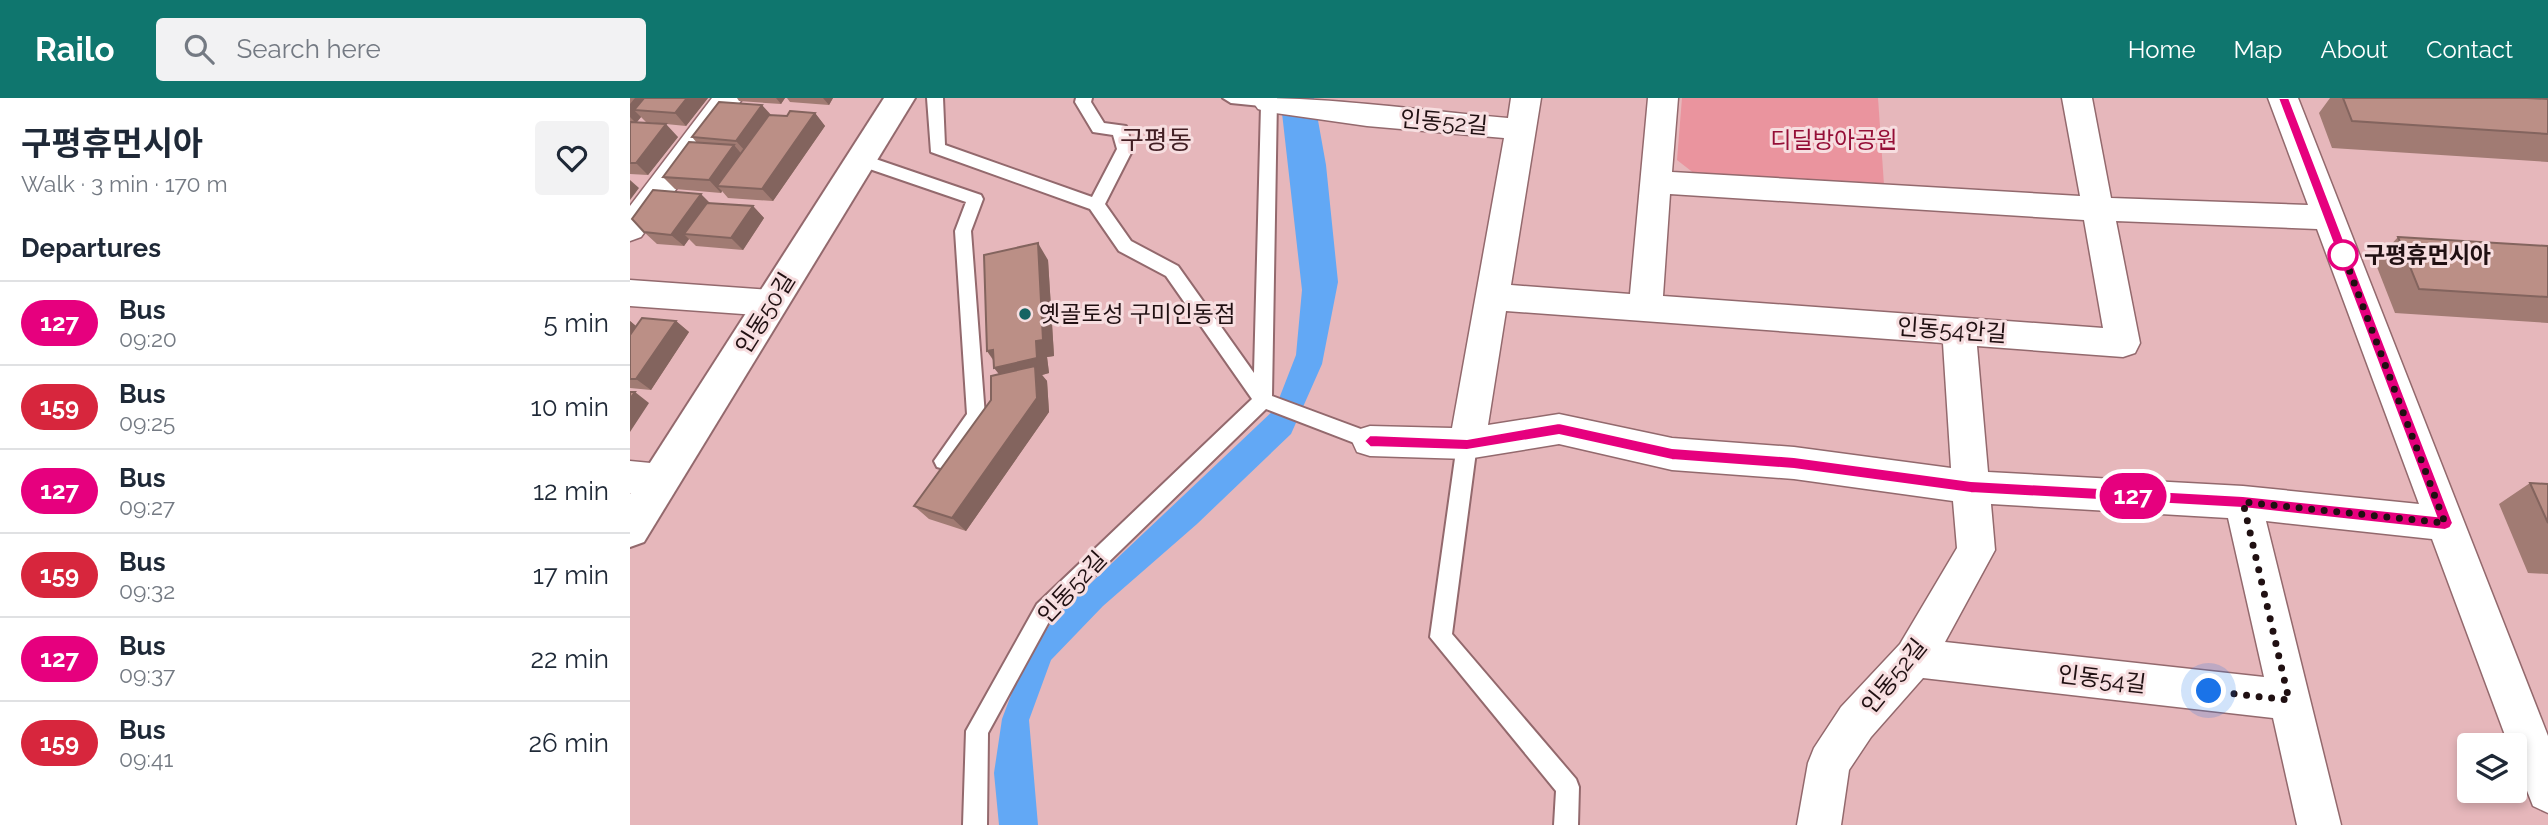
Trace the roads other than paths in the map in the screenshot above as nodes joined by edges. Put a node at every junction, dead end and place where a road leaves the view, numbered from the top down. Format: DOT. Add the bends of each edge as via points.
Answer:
graph roads {
  1 [pos="728,98"];
  2 [pos="900,98"];
  3 [pos="935,98"];
  4 [pos="1084,98"];
  5 [pos="1231,98"];
  6 [pos="1663,98"];
  7 [pos="2077,98"];
  8 [pos="2283,98"];
  9 [pos="1269,100"];
  10 [pos="1523,113"];
  11 [pos="861,160"];
  12 [pos="1655,182"];
  13 [pos="1096,205"];
  14 [pos="2098,209"];
  15 [pos="2329,218"];
  16 [pos="630,229"];
  17 [pos="630,293"];
  18 [pos="1492,297"];
  19 [pos="771,303"];
  20 [pos="1645,308"];
  21 [pos="1959,331"];
  22 [pos="1263,400"];
  23 [pos="1370,441"];
  24 [pos="1467,444"];
  25 [pos="944,461"];
  26 [pos="645,479"];
  27 [pos="1971,487"];
  28 [pos="2243,502"];
  29 [pos="2445,523"];
  30 [pos="630,529"];
  31 [pos="1914,657"];
  32 [pos="2289,700"];
  33 [pos="2548,791"];
  34 [pos="975,825"];
  35 [pos="1566,825"];
  36 [pos="1819,825"];
  37 [pos="2319,825"];
  1 -- 16 [label="street"];
  2 -- 11 [label="street, 인동50길"];
  3 -- 13 [label="lane" via="937,148"];
  4 -- 13 [label="lane" via="1099,128 1120,130 1125,149"];
  5 -- 9 [label="lane"];
  6 -- 12 [label="street"];
  7 -- 14 [label="street, 인동54안길"];
  8 -- 15 [label="street"];
  9 -- 10 [label="street, 인동52길" via="1367,116"];
  9 -- 22 [label="lane"];
  10 -- 18 [label="street"];
  11 -- 19 [label="street, 인동50길"];
  11 -- 25 [label="lane" via="975,199 963,231 976,416"];
  12 -- 14 [label="street"];
  12 -- 20 [label="street"];
  13 -- 22 [label="lane" via="1125,246 1172,271"];
  14 -- 15 [label="street"];
  14 -- 21 [label="street, 인동54안길" via="2123,342"];
  15 -- 29 [label="street"];
  17 -- 19 [label="street"];
  18 -- 20 [label="street, 인동54안길"];
  18 -- 24 [label="street"];
  19 -- 26 [label="street, 인동50길"];
  20 -- 21 [label="street, 인동54안길"];
  21 -- 27 [label="street"];
  22 -- 23 [label="lane"];
  22 -- 34 [label="lane, 인동52길" via="1044,611 977,731"];
  23 -- 24 [label="street"];
  24 -- 27 [label="street" via="1559,429 1672,454 1794,463"];
  24 -- 35 [label="lane" via="1441,637 1568,788"];
  26 -- 30 [label="street, 인동50길"];
  27 -- 28 [label="street"];
  27 -- 31 [label="street, 인동52길" via="1976,550"];
  28 -- 29 [label="street"];
  28 -- 32 [label="street"];
  29 -- 33 [label="street"];
  31 -- 32 [label="street, 인동54길"];
  31 -- 36 [label="street, 인동52길" via="1856,722 1829,763"];
  32 -- 37 [label="street"];
}
